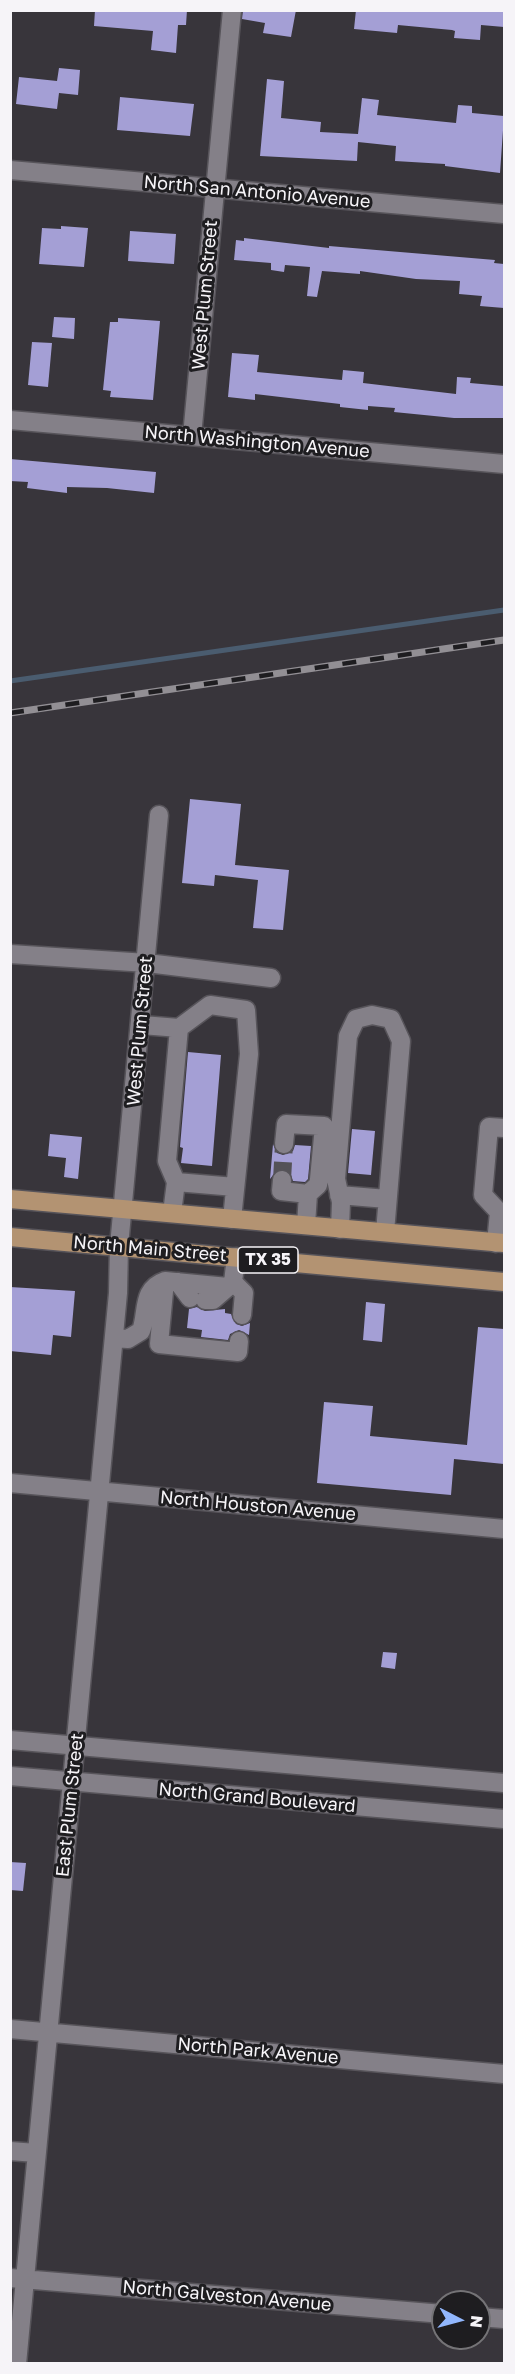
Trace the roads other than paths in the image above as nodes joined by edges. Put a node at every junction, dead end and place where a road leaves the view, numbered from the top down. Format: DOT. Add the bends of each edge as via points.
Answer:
graph roads {
  1 [pos="232,10"];
  2 [pos="10,170"];
  3 [pos="215,188"];
  4 [pos="504,214"];
  5 [pos="10,420"];
  6 [pos="192,436"];
  7 [pos="504,464"];
  8 [pos="159,815"];
  9 [pos="10,954"];
  10 [pos="147,963"];
  11 [pos="271,978"];
  12 [pos="142,1025"];
  13 [pos="179,1028"];
  14 [pos="504,1128"];
  15 [pos="284,1144"];
  16 [pos="282,1180"];
  17 [pos="176,1182"];
  18 [pos="235,1187"];
  19 [pos="308,1194"];
  20 [pos="339,1195"];
  21 [pos="10,1199"];
  22 [pos="387,1199"];
  23 [pos="123,1209"];
  24 [pos="502,1212"];
  25 [pos="172,1213"];
  26 [pos="232,1219"];
  27 [pos="306,1225"];
  28 [pos="340,1229"];
  29 [pos="385,1232"];
  30 [pos="10,1237"];
  31 [pos="500,1243"];
  32 [pos="119,1246"];
  33 [pos="189,1253"];
  34 [pos="236,1257"];
  35 [pos="504,1282"];
  36 [pos="231,1284"];
  37 [pos="185,1289"];
  38 [pos="242,1315"];
  39 [pos="114,1338"];
  40 [pos="239,1341"];
  41 [pos="10,1483"];
  42 [pos="99,1491"];
  43 [pos="504,1529"];
  44 [pos="10,1740"];
  45 [pos="76,1746"];
  46 [pos="10,1776"];
  47 [pos="72,1782"];
  48 [pos="504,1783"];
  49 [pos="504,1819"];
  50 [pos="10,2029"];
  51 [pos="48,2032"];
  52 [pos="504,2074"];
  53 [pos="10,2151"];
  54 [pos="36,2153"];
  55 [pos="17,2278"];
  56 [pos="431,2313"];
  57 [pos="15,2329"];
  58 [pos="17,2364"];
  1 -- 3 [label="street, West Plum Street"];
  2 -- 3 [label="street, North San Antonio Avenue"];
  3 -- 4 [label="street, North San Antonio Avenue"];
  3 -- 6 [label="street, West Plum Street"];
  5 -- 6 [label="street, North Washington Avenue"];
  6 -- 7 [label="street, North Washington Avenue"];
  8 -- 10 [label="street, West Plum Street"];
  9 -- 10 [label="street"];
  10 -- 11 [label="street"];
  10 -- 12 [label="street, West Plum Street"];
  12 -- 13 [label="street"];
  12 -- 23 [label="street, West Plum Street"];
  13 -- 17 [label="street" via="167,1161"];
  13 -- 18 [label="street" via="210,1005 246,1010 249,1054"];
  14 -- 24 [label="street" via="489,1126 483,1195"];
  15 -- 19 [label="street" via="286,1124 324,1126 318,1185"];
  16 -- 19 [label="street" via="281,1191"];
  17 -- 18 [label="street"];
  17 -- 25 [label="street"];
  18 -- 26 [label="street"];
  19 -- 27 [label="street"];
  20 -- 22 [label="street"];
  20 -- 22 [label="street" via="336,1179 351,1026 364,1016 391,1019 401,1041"];
  20 -- 28 [label="street"];
  21 -- 23 [label="main road, North Main Street / TX 35"];
  22 -- 29 [label="street"];
  23 -- 25 [label="main road, North Main Street / TX 35"];
  23 -- 32 [label="street, West Plum Street"];
  24 -- 31 [label="street"];
  25 -- 26 [label="main road, North Main Street / TX 35"];
  26 -- 27 [label="main road, North Main Street / TX 35"];
  27 -- 28 [label="main road, North Main Street / TX 35"];
  28 -- 29 [label="main road, North Main Street / TX 35"];
  29 -- 31 [label="main road, North Main Street / TX 35"];
  30 -- 32 [label="main road, North Main Street / TX 35"];
  32 -- 33 [label="main road, North Main Street / TX 35"];
  32 -- 39 [label="street, East Plum Street"];
  33 -- 34 [label="main road, North Main Street / TX 35"];
  33 -- 37 [label="street"];
  34 -- 35 [label="main road, North Main Street / TX 35"];
  34 -- 36 [label="street"];
  36 -- 37 [label="street"];
  36 -- 38 [label="street" via="244,1293"];
  37 -- 39 [label="street" via="153,1287 147,1297 141,1331 128,1339"];
  37 -- 40 [label="street" via="159,1344 238,1352"];
  39 -- 42 [label="street, East Plum Street"];
  41 -- 42 [label="street, North Houston Avenue"];
  42 -- 43 [label="street, North Houston Avenue"];
  42 -- 45 [label="street, East Plum Street"];
  44 -- 45 [label="street, North Grand Boulevard"];
  45 -- 47 [label="street, East Plum Street"];
  45 -- 48 [label="street, North Grand Boulevard"];
  46 -- 47 [label="street, North Grand Boulevard"];
  47 -- 49 [label="street, North Grand Boulevard"];
  47 -- 51 [label="street, East Plum Street"];
  50 -- 51 [label="street, North Park Avenue"];
  51 -- 52 [label="street, North Park Avenue"];
  51 -- 54 [label="street, East Plum Street"];
  53 -- 54 [label="street"];
  54 -- 55 [label="street, East Plum Street"];
  55 -- 56 [label="street, North Galveston Avenue"];
  55 -- 57 [label="street, East Plum Street"];
  57 -- 58 [label="street, East Plum Street"];
}
